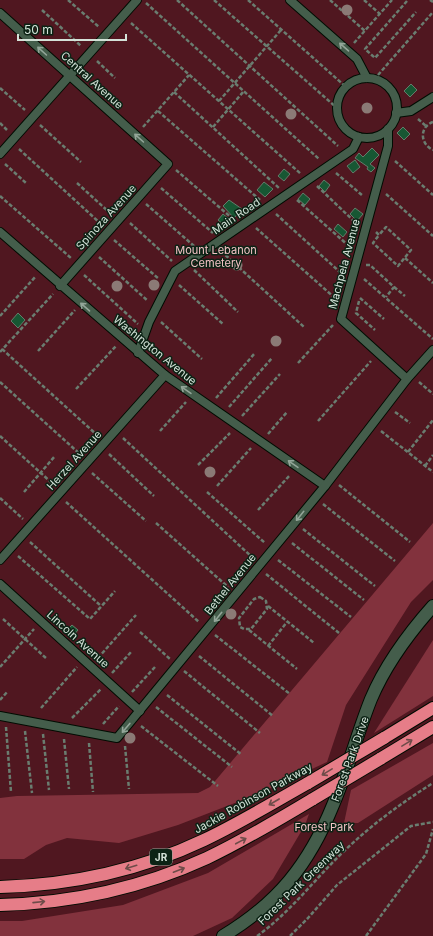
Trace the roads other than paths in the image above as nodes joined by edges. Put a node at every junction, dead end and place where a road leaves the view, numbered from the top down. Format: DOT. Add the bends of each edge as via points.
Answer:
graph roads {
  1 [pos="137,0"];
  2 [pos="290,0"];
  3 [pos="0,13"];
  4 [pos="71,76"];
  5 [pos="371,79"];
  6 [pos="433,97"];
  7 [pos="396,113"];
  8 [pos="388,129"];
  9 [pos="359,137"];
  10 [pos="0,154"];
  11 [pos="168,164"];
  12 [pos="0,232"];
  13 [pos="60,286"];
  14 [pos="433,350"];
  15 [pos="138,353"];
  16 [pos="165,375"];
  17 [pos="409,377"];
  18 [pos="325,486"];
  19 [pos="0,560"];
  20 [pos="0,584"];
  21 [pos="433,606"];
  22 [pos="433,708"];
  23 [pos="140,711"];
  24 [pos="3,716"];
  25 [pos="433,727"];
  26 [pos="0,887"];
  27 [pos="0,905"];
  28 [pos="223,936"];
  1 -- 4 [label="lane"];
  5 -- 2 [label="lane, one-way" via="348,50"];
  4 -- 3 [label="lane, Central Avenue, one-way"];
  4 -- 10 [label="lane"];
  11 -- 4 [label="lane, Central Avenue, one-way"];
  5 -- 7 [label="lane" via="386,85 393,93"];
  5 -- 9 [label="lane" via="358,79 346,87 338,99 338,118 350,133"];
  6 -- 7 [label="lane" via="412,111"];
  7 -- 8 [label="lane"];
  8 -- 9 [label="lane" via="375,137"];
  8 -- 17 [label="lane, Machpela Avenue" via="386,153 341,319"];
  9 -- 15 [label="lane, Main Road" via="353,149 306,177 248,221 175,270"];
  11 -- 13 [label="lane, Spinoza Avenue"];
  12 -- 13 [label="lane, Washington Avenue"];
  15 -- 13 [label="lane, Washington Avenue, one-way"];
  14 -- 17 [label="lane, Bethel Avenue"];
  15 -- 16 [label="lane, Washington Avenue"];
  18 -- 16 [label="lane, Washington Avenue, one-way"];
  16 -- 19 [label="lane, Herzel Avenue"];
  17 -- 18 [label="lane, Bethel Avenue"];
  18 -- 23 [label="lane, Bethel Avenue, one-way"];
  20 -- 23 [label="lane, Lincoln Avenue"];
  21 -- 28 [label="street, Forest Park Drive" via="397,653 372,698 334,804 304,863 274,899 248,921"];
  22 -- 26 [label="highway, Jackie Robinson Parkway / JR, one-way, bridge" via="308,783 203,840 150,861 108,873 73,880"];
  23 -- 24 [label="lane, Bethel Avenue, one-way" via="117,738"];
  27 -- 25 [label="highway, JR, one-way, bridge" via="72,898 151,880 206,858 264,829"];
}
